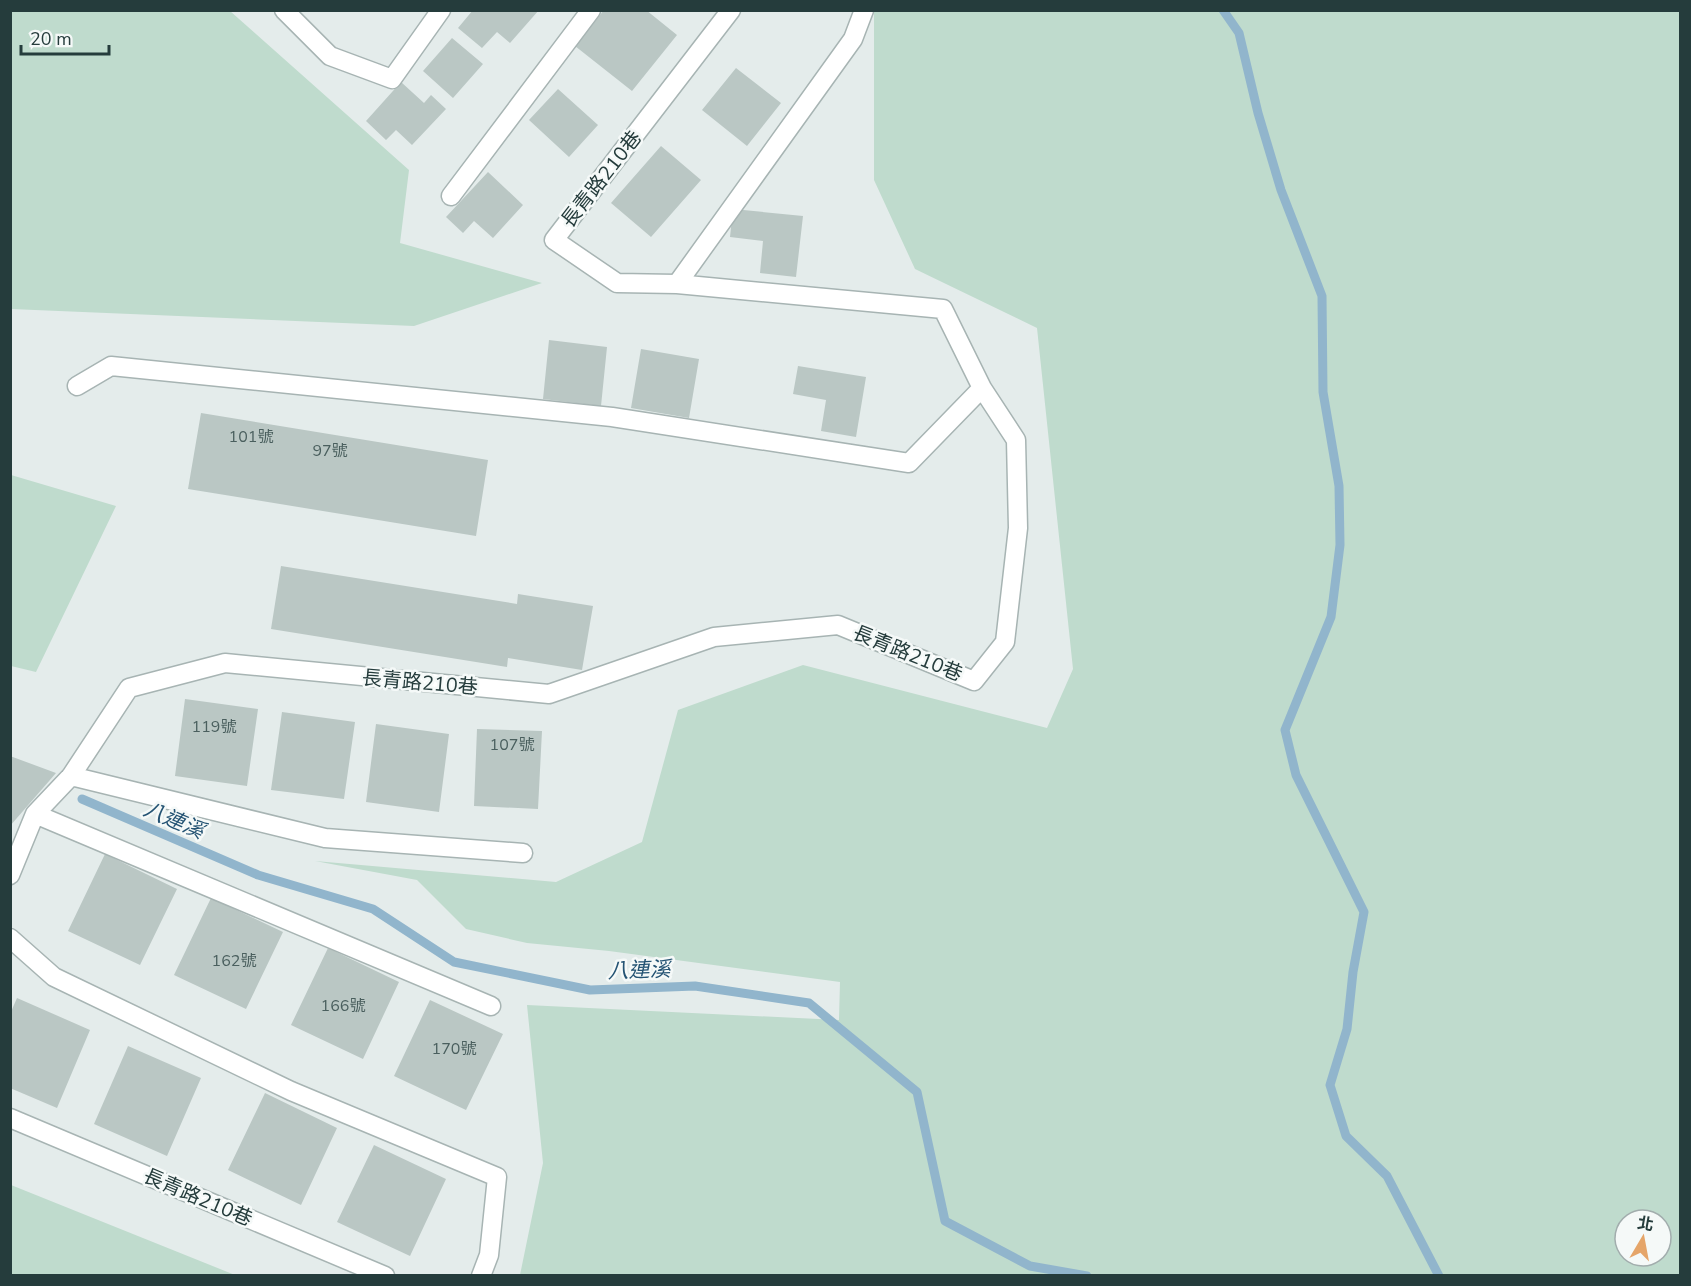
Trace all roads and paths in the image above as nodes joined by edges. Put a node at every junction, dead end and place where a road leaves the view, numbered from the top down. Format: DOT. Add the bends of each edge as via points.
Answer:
graph roads {
  1 [pos="441,10"];
  2 [pos="591,10"];
  3 [pos="731,10"];
  4 [pos="864,10"];
  5 [pos="287,12"];
  6 [pos="451,195"];
  7 [pos="677,284"];
  8 [pos="77,386"];
  9 [pos="982,388"];
  10 [pos="71,776"];
  11 [pos="35,814"];
  12 [pos="523,853"];
  13 [pos="10,875"];
  14 [pos="10,938"];
  15 [pos="491,1006"];
  16 [pos="10,1118"];
  17 [pos="385,1275"];
  18 [pos="481,1275"];
  1 -- 5 [label="lane" via="392,79 330,56"];
  2 -- 6 [label="lane"];
  3 -- 7 [label="lane, 長青路210巷" via="554,240 617,283"];
  4 -- 7 [label="lane" via="853,39"];
  7 -- 9 [label="lane, 長青路210巷" via="943,309"];
  8 -- 9 [label="lane" via="111,366 612,417 909,463"];
  9 -- 10 [label="lane, 長青路210巷" via="1016,440 1018,528 1005,642 974,681 838,625 714,637 549,694 225,663 129,688"];
  10 -- 11 [label="lane, 長青路210巷"];
  10 -- 12 [label="lane" via="325,838"];
  11 -- 13 [label="lane, 長青路210巷"];
  11 -- 15 [label="lane"];
  14 -- 18 [label="lane" via="54,977 291,1091 497,1177 489,1255"];
  16 -- 17 [label="lane, 長青路210巷"];
}
